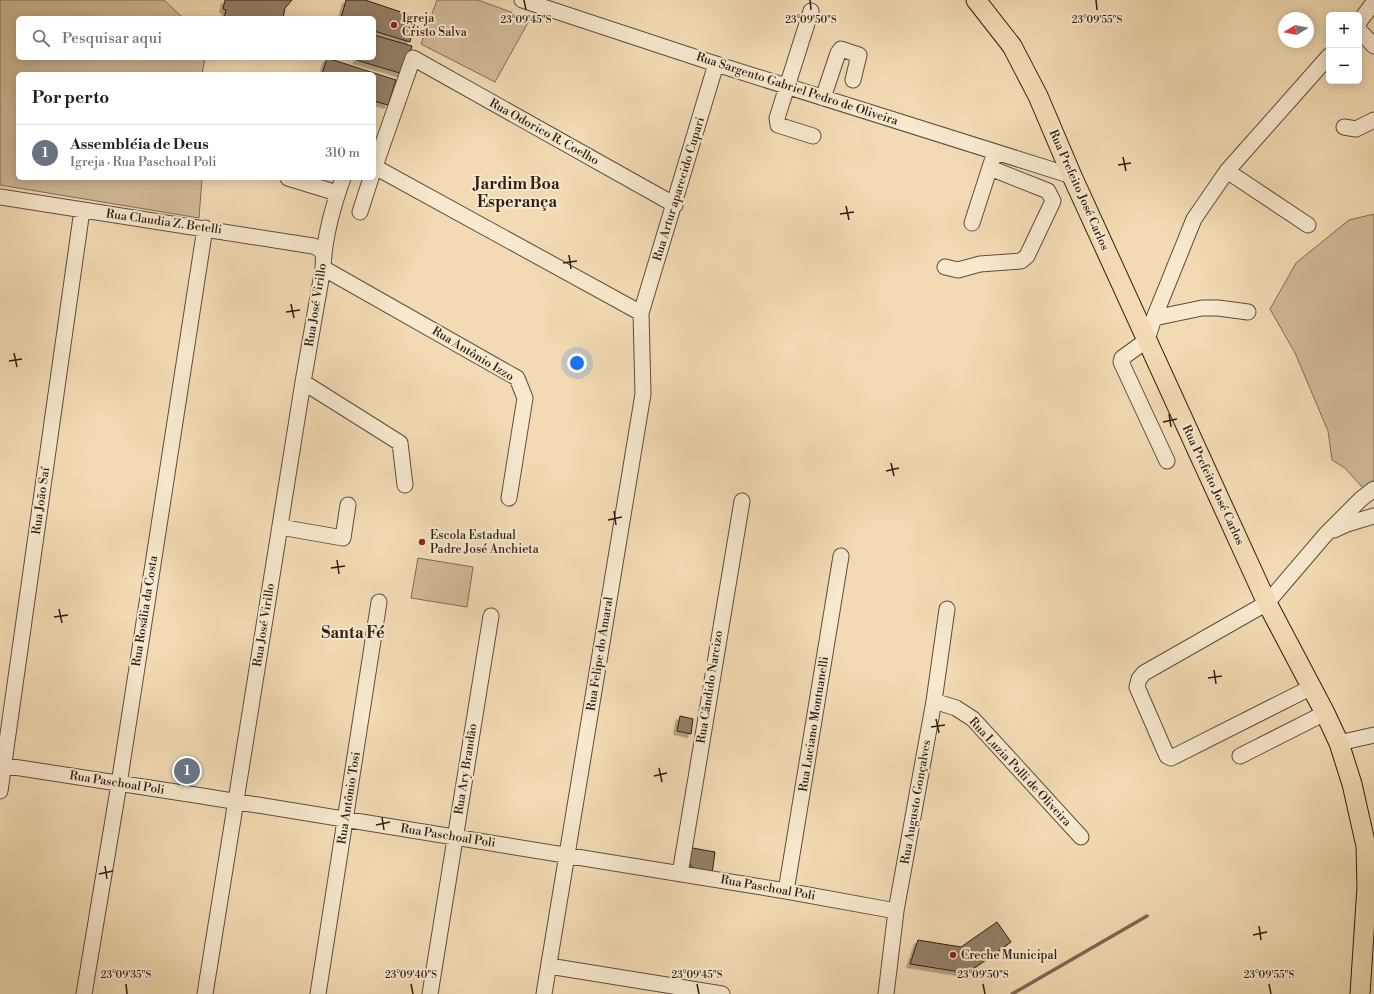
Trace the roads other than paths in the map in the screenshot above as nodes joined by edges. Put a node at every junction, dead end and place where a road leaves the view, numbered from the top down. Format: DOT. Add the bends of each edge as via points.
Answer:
graph roads {
  1 [pos="522,0"];
  2 [pos="976,0"];
  3 [pos="811,11"];
  4 [pos="1362,33"];
  5 [pos="1374,46"];
  6 [pos="1326,59"];
  7 [pos="716,64"];
  8 [pos="853,80"];
  9 [pos="788,86"];
  10 [pos="824,98"];
  11 [pos="1374,120"];
  12 [pos="1344,128"];
  13 [pos="813,136"];
  14 [pos="994,152"];
  15 [pos="376,163"];
  16 [pos="990,168"];
  17 [pos="1227,171"];
  18 [pos="376,173"];
  19 [pos="1072,176"];
  20 [pos="301,180"];
  21 [pos="342,180"];
  22 [pos="370,180"];
  23 [pos="320,183"];
  24 [pos="337,193"];
  25 [pos="0,197"];
  26 [pos="675,205"];
  27 [pos="82,210"];
  28 [pos="360,212"];
  29 [pos="972,222"];
  30 [pos="1308,225"];
  31 [pos="205,228"];
  32 [pos="324,262"];
  33 [pos="945,267"];
  34 [pos="1248,312"];
  35 [pos="641,313"];
  36 [pos="1154,318"];
  37 [pos="1147,340"];
  38 [pos="303,382"];
  39 [pos="1167,461"];
  40 [pos="405,485"];
  41 [pos="1374,490"];
  42 [pos="509,498"];
  43 [pos="742,501"];
  44 [pos="348,505"];
  45 [pos="1374,516"];
  46 [pos="280,527"];
  47 [pos="1326,534"];
  48 [pos="841,556"];
  49 [pos="379,602"];
  50 [pos="1267,603"];
  51 [pos="947,609"];
  52 [pos="491,616"];
  53 [pos="1310,688"];
  54 [pos="934,701"];
  55 [pos="1325,713"];
  56 [pos="1374,735"];
  57 [pos="1339,743"];
  58 [pos="1240,756"];
  59 [pos="2,765"];
  60 [pos="119,784"];
  61 [pos="0,791"];
  62 [pos="236,802"];
  63 [pos="346,820"];
  64 [pos="454,837"];
  65 [pos="1081,837"];
  66 [pos="1370,845"];
  67 [pos="566,855"];
  68 [pos="680,874"];
  69 [pos="786,891"];
  70 [pos="896,911"];
  71 [pos="549,966"];
  72 [pos="84,994"];
  73 [pos="205,994"];
  74 [pos="318,994"];
  75 [pos="430,994"];
  76 [pos="544,994"];
  77 [pos="722,994"];
  78 [pos="886,994"];
  79 [pos="1360,994"];
  1 -- 7 [label="street, Rua Sargento Gabriel Pedro de Oliveira"];
  2 -- 19 [label="main road, Rua Prefeito José Carlos" via="1012,46 1038,96"];
  3 -- 9 [label="street"];
  4 -- 5 [label="street"];
  6 -- 17 [label="street"];
  7 -- 9 [label="street, Rua Sargento Gabriel Pedro de Oliveira"];
  7 -- 26 [label="street, Rua Artur aparecido Cupari"];
  8 -- 10 [label="street" via="859,55 841,49"];
  9 -- 10 [label="street, Rua Sargento Gabriel Pedro de Oliveira"];
  9 -- 13 [label="street" via="777,118 778,125"];
  10 -- 14 [label="street, Rua Sargento Gabriel Pedro de Oliveira"];
  11 -- 12 [label="street" via="1356,130"];
  14 -- 16 [label="street"];
  14 -- 19 [label="street, Rua Sargento Gabriel Pedro de Oliveira"];
  15 -- 26 [label="street, Rua Odorico R. Coelho" via="413,58"];
  16 -- 29 [label="street"];
  16 -- 33 [label="street" via="1048,191 1053,201 1027,256 1021,262 980,264 958,270"];
  17 -- 30 [label="street"];
  17 -- 36 [label="street" via="1194,219"];
  18 -- 35 [label="street"];
  19 -- 37 [label="main road, Rua Prefeito José Carlos"];
  20 -- 23 [label="street"];
  21 -- 24 [label="street, Rua José Virillo"];
  22 -- 28 [label="street"];
  23 -- 24 [label="street"];
  24 -- 32 [label="street, Rua José Virillo"];
  25 -- 27 [label="street, Rua Claudia Z. Betelli"];
  26 -- 35 [label="street, Rua Artur aparecido Cupari"];
  27 -- 31 [label="street, Rua Claudia Z. Betelli"];
  27 -- 59 [label="street, Rua João Saí"];
  31 -- 32 [label="street, Rua Claudia Z. Betelli" via="313,246 320,249"];
  31 -- 60 [label="street, Rua Rosália da Costa"];
  32 -- 38 [label="street, Rua José Virillo"];
  32 -- 42 [label="street, Rua Antônio Izzo" via="517,378 525,398"];
  34 -- 36 [label="street" via="1202,308"];
  35 -- 67 [label="street, Rua Felipe do Amaral" via="643,394"];
  36 -- 37 [label="street"];
  37 -- 39 [label="street" via="1122,358 1121,362"];
  37 -- 50 [label="main road, Rua Prefeito José Carlos"];
  38 -- 40 [label="street" via="400,443"];
  38 -- 46 [label="street, Rua José Virillo"];
  41 -- 47 [label="street" via="1361,499"];
  43 -- 68 [label="street, Rua Cândido Narcizo"];
  44 -- 46 [label="street" via="343,538"];
  45 -- 47 [label="street"];
  46 -- 62 [label="street, Rua José Virillo"];
  47 -- 50 [label="street"];
  48 -- 69 [label="street, Rua Luciano Montuanelli"];
  49 -- 63 [label="street, Rua Antônio Tosi"];
  50 -- 53 [label="main road, Rua Prefeito José Carlos"];
  50 -- 53 [label="street" via="1144,673 1139,679 1137,687 1167,756 1171,758"];
  51 -- 54 [label="street, Rua Augusto Gonçalves"];
  52 -- 64 [label="street, Rua Ary Brandão"];
  53 -- 55 [label="main road, Rua Prefeito José Carlos"];
  54 -- 65 [label="street, Rua Luzia Polli de Oliveira" via="956,708 973,719"];
  54 -- 70 [label="street, Rua Augusto Gonçalves"];
  55 -- 57 [label="main road, Rua Prefeito José Carlos"];
  55 -- 58 [label="street"];
  56 -- 57 [label="street"];
  57 -- 66 [label="main road, Rua Prefeito José Carlos"];
  59 -- 60 [label="street, Rua Paschoal Poli"];
  59 -- 61 [label="street, Rua João Saí"];
  60 -- 62 [label="street, Rua Paschoal Poli"];
  60 -- 72 [label="street, Rua Rosália da Costa"];
  62 -- 63 [label="street, Rua Paschoal Poli"];
  62 -- 73 [label="street, Rua José Virillo"];
  63 -- 64 [label="street, Rua Paschoal Poli"];
  63 -- 74 [label="street, Rua Antônio Tosi"];
  64 -- 67 [label="street, Rua Paschoal Poli"];
  64 -- 75 [label="street, Rua Ary Brandão"];
  66 -- 79 [label="main road, Rua Prefeito José Carlos"];
  67 -- 68 [label="street, Rua Paschoal Poli"];
  67 -- 71 [label="street, Rua Felipe do Amaral"];
  68 -- 69 [label="street, Rua Paschoal Poli"];
  69 -- 70 [label="street, Rua Paschoal Poli"];
  70 -- 78 [label="street, Rua Augusto Gonçalves"];
  71 -- 76 [label="street, Rua Felipe do Amaral"];
  71 -- 77 [label="street"];
}
